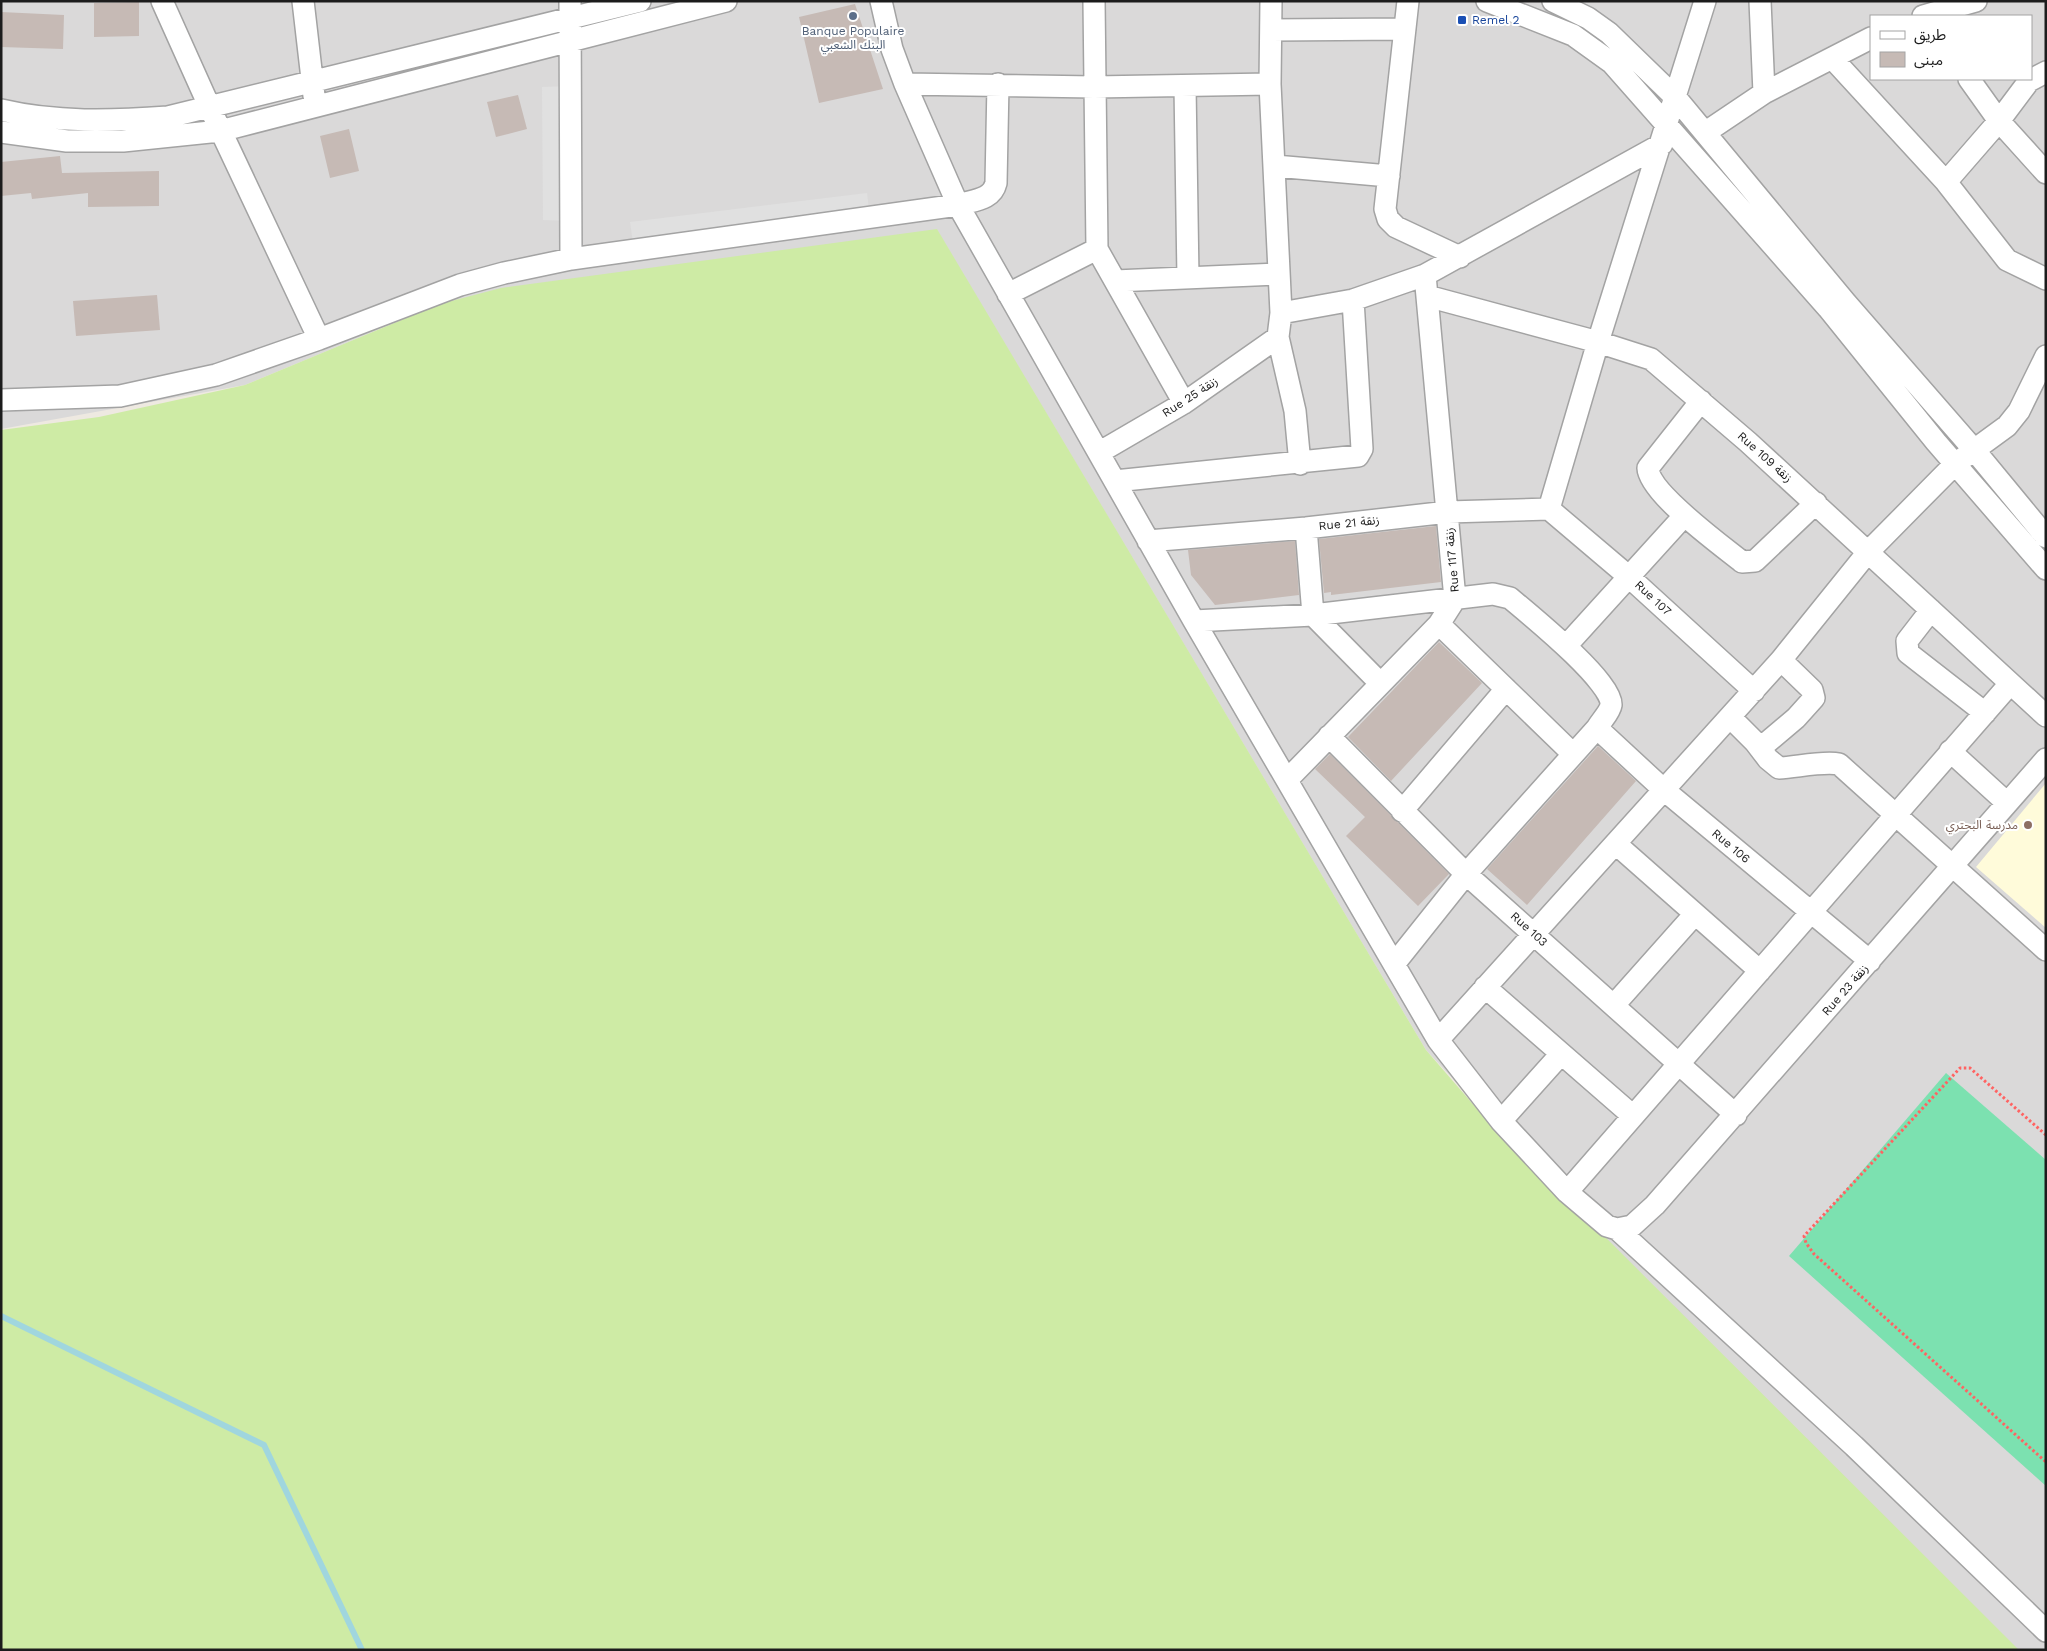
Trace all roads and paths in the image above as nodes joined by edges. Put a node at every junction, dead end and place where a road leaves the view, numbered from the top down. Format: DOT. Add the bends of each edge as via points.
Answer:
graph roads {
  1 [pos="162,1"];
  2 [pos="303,1"];
  3 [pos="640,1"];
  4 [pos="726,1"];
  5 [pos="881,1"];
  6 [pos="1094,1"];
  7 [pos="1272,1"];
  8 [pos="1408,1"];
  9 [pos="1487,1"];
  10 [pos="1553,1"];
  11 [pos="1705,1"];
  12 [pos="1760,1"];
  13 [pos="1976,1"];
  14 [pos="570,10"];
  15 [pos="1927,12"];
  16 [pos="1405,29"];
  17 [pos="1271,30"];
  18 [pos="1870,39"];
  19 [pos="569,42"];
  20 [pos="1832,58"];
  21 [pos="2046,72"];
  22 [pos="2032,79"];
  23 [pos="1969,80"];
  24 [pos="2031,80"];
  25 [pos="312,82"];
  26 [pos="905,84"];
  27 [pos="998,84"];
  28 [pos="1270,84"];
  29 [pos="1185,86"];
  30 [pos="1094,87"];
  31 [pos="1764,93"];
  32 [pos="1676,98"];
  33 [pos="316,106"];
  34 [pos="210,108"];
  35 [pos="1,110"];
  36 [pos="1999,121"];
  37 [pos="85,131"];
  38 [pos="220,131"];
  39 [pos="1,132"];
  40 [pos="1706,132"];
  41 [pos="1664,134"];
  42 [pos="1274,166"];
  43 [pos="2046,173"];
  44 [pos="1389,176"];
  45 [pos="1946,182"];
  46 [pos="958,205"];
  47 [pos="1096,249"];
  48 [pos="1460,257"];
  49 [pos="572,259"];
  50 [pos="1279,274"];
  51 [pos="1425,275"];
  52 [pos="1188,278"];
  53 [pos="2046,279"];
  54 [pos="1115,281"];
  55 [pos="1008,294"];
  56 [pos="1427,296"];
  57 [pos="1353,300"];
  58 [pos="1281,313"];
  59 [pos="1278,337"];
  60 [pos="319,339"];
  61 [pos="1598,342"];
  62 [pos="2046,356"];
  63 [pos="1,400"];
  64 [pos="1701,401"];
  65 [pos="1184,403"];
  66 [pos="1975,451"];
  67 [pos="1100,452"];
  68 [pos="1300,464"];
  69 [pos="1955,464"];
  70 [pos="1115,481"];
  71 [pos="1816,503"];
  72 [pos="1549,509"];
  73 [pos="1448,512"];
  74 [pos="1684,516"];
  75 [pos="1306,528"];
  76 [pos="2046,537"];
  77 [pos="1148,541"];
  78 [pos="1868,552"];
  79 [pos="2046,569"];
  80 [pos="1628,576"];
  81 [pos="1455,599"];
  82 [pos="1931,610"];
  83 [pos="1313,615"];
  84 [pos="1194,621"];
  85 [pos="1439,624"];
  86 [pos="1566,646"];
  87 [pos="1782,660"];
  88 [pos="1380,684"];
  89 [pos="2009,685"];
  90 [pos="1506,689"];
  91 [pos="1754,691"];
  92 [pos="1985,713"];
  93 [pos="2046,716"];
  94 [pos="1730,717"];
  95 [pos="1596,728"];
  96 [pos="1329,736"];
  97 [pos="1755,742"];
  98 [pos="1950,751"];
  99 [pos="1572,754"];
  100 [pos="2046,759"];
  101 [pos="1287,780"];
  102 [pos="1664,790"];
  103 [pos="2007,803"];
  104 [pos="1402,811"];
  105 [pos="1894,815"];
  106 [pos="1616,844"];
  107 [pos="1953,865"];
  108 [pos="1466,874"];
  109 [pos="1811,912"];
  110 [pos="1696,914"];
  111 [pos="1534,934"];
  112 [pos="2046,950"];
  113 [pos="1870,961"];
  114 [pos="1395,963"];
  115 [pos="1760,971"];
  116 [pos="1485,988"];
  117 [pos="1614,1005"];
  118 [pos="1438,1040"];
  119 [pos="1562,1054"];
  120 [pos="1679,1064"];
  121 [pos="1736,1115"];
  122 [pos="1633,1116"];
  123 [pos="1502,1121"];
  124 [pos="2046,1135"];
  125 [pos="1567,1192"];
  126 [pos="1617,1229"];
  127 [pos="2046,1462"];
  128 [pos="2046,1631"];
  1 -- 34 [label="street"];
  2 -- 25 [label="street"];
  3 -- 14 [label="street"];
  4 -- 19 [label="street"];
  5 -- 26 [label="street" via="892,49"];
  6 -- 30 [label="street"];
  7 -- 17 [label="street"];
  8 -- 16 [label="street"];
  9 -- 41 [label="street" via="1573,34 1592,47 1612,63"];
  10 -- 32 [label="street" via="1588,18 1609,33"];
  11 -- 32 [label="street"];
  12 -- 31 [label="street"];
  13 -- 15 [label="street"];
  14 -- 19 [label="street"];
  14 -- 25 [label="street"];
  16 -- 17 [label="street"];
  16 -- 44 [label="street"];
  17 -- 28 [label="street"];
  18 -- 20 [label="street"];
  19 -- 33 [label="street"];
  19 -- 49 [label="street"];
  20 -- 31 [label="street"];
  20 -- 45 [label="street"];
  21 -- 22 [label="street"];
  23 -- 36 [label="street"];
  24 -- 36 [label="street"];
  25 -- 33 [label="street"];
  25 -- 34 [label="street"];
  26 -- 27 [label="street"];
  26 -- 46 [label="street"];
  27 -- 30 [label="street"];
  27 -- 46 [label="street" via="994,192"];
  28 -- 29 [label="street"];
  28 -- 42 [label="street"];
  29 -- 30 [label="street"];
  29 -- 52 [label="street"];
  30 -- 47 [label="street"];
  31 -- 40 [label="street"];
  32 -- 40 [label="street"];
  32 -- 41 [label="street"];
  33 -- 38 [label="street"];
  34 -- 37 [label="street" via="168,117 120,121"];
  34 -- 38 [label="street"];
  35 -- 37 [label="street" via="66,120"];
  36 -- 43 [label="street"];
  36 -- 45 [label="street"];
  37 -- 38 [label="street" via="124,142"];
  37 -- 39 [label="street"];
  38 -- 60 [label="street"];
  40 -- 66 [label="street" via="1846,303"];
  41 -- 48 [label="street"];
  41 -- 61 [label="street"];
  41 -- 69 [label="street" via="1828,308"];
  42 -- 44 [label="street"];
  42 -- 50 [label="street"];
  44 -- 48 [label="street" via="1385,208 1392,224"];
  45 -- 53 [label="street" via="2007,260"];
  46 -- 49 [label="street"];
  46 -- 55 [label="street"];
  47 -- 54 [label="street"];
  47 -- 55 [label="street"];
  48 -- 51 [label="street"];
  49 -- 60 [label="street" via="460,285"];
  50 -- 52 [label="street"];
  50 -- 58 [label="street"];
  51 -- 56 [label="street, Rue 117 زنقة"];
  51 -- 57 [label="street"];
  52 -- 54 [label="street"];
  54 -- 65 [label="street"];
  55 -- 67 [label="street"];
  56 -- 61 [label="street, Rue 109 زنقة"];
  56 -- 73 [label="street, Rue 117 زنقة"];
  57 -- 58 [label="street"];
  57 -- 68 [label="street" via="1361,454 1354,458"];
  58 -- 59 [label="street"];
  59 -- 65 [label="street, Rue 25 زنقة"];
  59 -- 68 [label="street" via="1295,411"];
  60 -- 63 [label="street" via="216,375 120,396"];
  61 -- 64 [label="street, Rue 109 زنقة" via="1651,359"];
  61 -- 72 [label="street"];
  62 -- 66 [label="street" via="2019,411 2007,426"];
  64 -- 71 [label="street, Rue 109 زنقة"];
  64 -- 74 [label="street" via="1648,468 1651,481"];
  65 -- 67 [label="street, Rue 25 زنقة"];
  66 -- 69 [label="street"];
  66 -- 76 [label="street"];
  67 -- 70 [label="street"];
  68 -- 70 [label="street"];
  69 -- 78 [label="street"];
  69 -- 79 [label="street"];
  70 -- 77 [label="street"];
  71 -- 74 [label="street" via="1755,561 1749,563 1742,562"];
  71 -- 78 [label="street, Rue 109 زنقة"];
  72 -- 73 [label="street, Rue 21 زنقة"];
  72 -- 80 [label="street, Rue 107"];
  73 -- 75 [label="street, Rue 21 زنقة"];
  73 -- 81 [label="street, Rue 117 زنقة"];
  74 -- 80 [label="street"];
  75 -- 77 [label="street, Rue 21 زنقة"];
  75 -- 83 [label="street"];
  77 -- 84 [label="street"];
  78 -- 82 [label="street, Rue 109 زنقة"];
  78 -- 87 [label="street"];
  80 -- 86 [label="street"];
  80 -- 91 [label="street, Rue 107"];
  81 -- 83 [label="street"];
  81 -- 85 [label="street, Rue 117 زنقة"];
  81 -- 86 [label="street" via="1493,594 1510,598"];
  82 -- 89 [label="street, Rue 109 زنقة"];
  82 -- 92 [label="street" via="1907,641 1908,652"];
  83 -- 84 [label="street"];
  83 -- 88 [label="street"];
  84 -- 101 [label="street"];
  85 -- 88 [label="street, Rue 117 زنقة"];
  85 -- 90 [label="street"];
  86 -- 95 [label="street" via="1608,693 1610,709"];
  87 -- 91 [label="street"];
  87 -- 97 [label="street" via="1812,690 1814,698 1771,742 1764,745"];
  88 -- 96 [label="street, Rue 117 زنقة"];
  89 -- 92 [label="street"];
  89 -- 93 [label="street, Rue 109 زنقة"];
  90 -- 99 [label="street"];
  90 -- 104 [label="street"];
  91 -- 94 [label="street"];
  92 -- 98 [label="street"];
  94 -- 97 [label="street"];
  94 -- 102 [label="street"];
  95 -- 99 [label="street"];
  95 -- 102 [label="street, Rue 106"];
  96 -- 101 [label="street, Rue 117 زنقة"];
  96 -- 104 [label="street, Rue 103"];
  97 -- 105 [label="street" via="1779,768 1829,762 1839,764"];
  98 -- 103 [label="street"];
  98 -- 105 [label="street"];
  99 -- 108 [label="street"];
  100 -- 103 [label="street, Rue 23 زنقة"];
  101 -- 114 [label="street"];
  102 -- 106 [label="street"];
  102 -- 109 [label="street, Rue 106"];
  103 -- 107 [label="street, Rue 23 زنقة"];
  104 -- 108 [label="street, Rue 103"];
  105 -- 107 [label="street"];
  105 -- 109 [label="street"];
  106 -- 110 [label="street"];
  106 -- 111 [label="street"];
  107 -- 112 [label="street"];
  107 -- 113 [label="street, Rue 23 زنقة"];
  108 -- 111 [label="street, Rue 103"];
  108 -- 114 [label="street"];
  109 -- 113 [label="street, Rue 106"];
  109 -- 115 [label="street"];
  110 -- 115 [label="street"];
  110 -- 117 [label="street"];
  111 -- 116 [label="street"];
  111 -- 117 [label="street, Rue 103"];
  113 -- 121 [label="street, Rue 23 زنقة"];
  114 -- 118 [label="street"];
  115 -- 120 [label="street"];
  116 -- 118 [label="street"];
  116 -- 119 [label="street"];
  117 -- 120 [label="street, Rue 103"];
  118 -- 123 [label="street"];
  119 -- 122 [label="street"];
  119 -- 123 [label="street"];
  120 -- 121 [label="street, Rue 103"];
  120 -- 122 [label="street"];
  121 -- 126 [label="street, Rue 23 زنقة" via="1642,1218 1632,1226"];
  122 -- 125 [label="street"];
  123 -- 125 [label="street"];
  124 -- 127 [label="path" via="1970,1068 1960,1068 1804,1236 1814,1254"];
  125 -- 126 [label="street" via="1607,1226"];
  126 -- 128 [label="street" via="1854,1446"];
}
